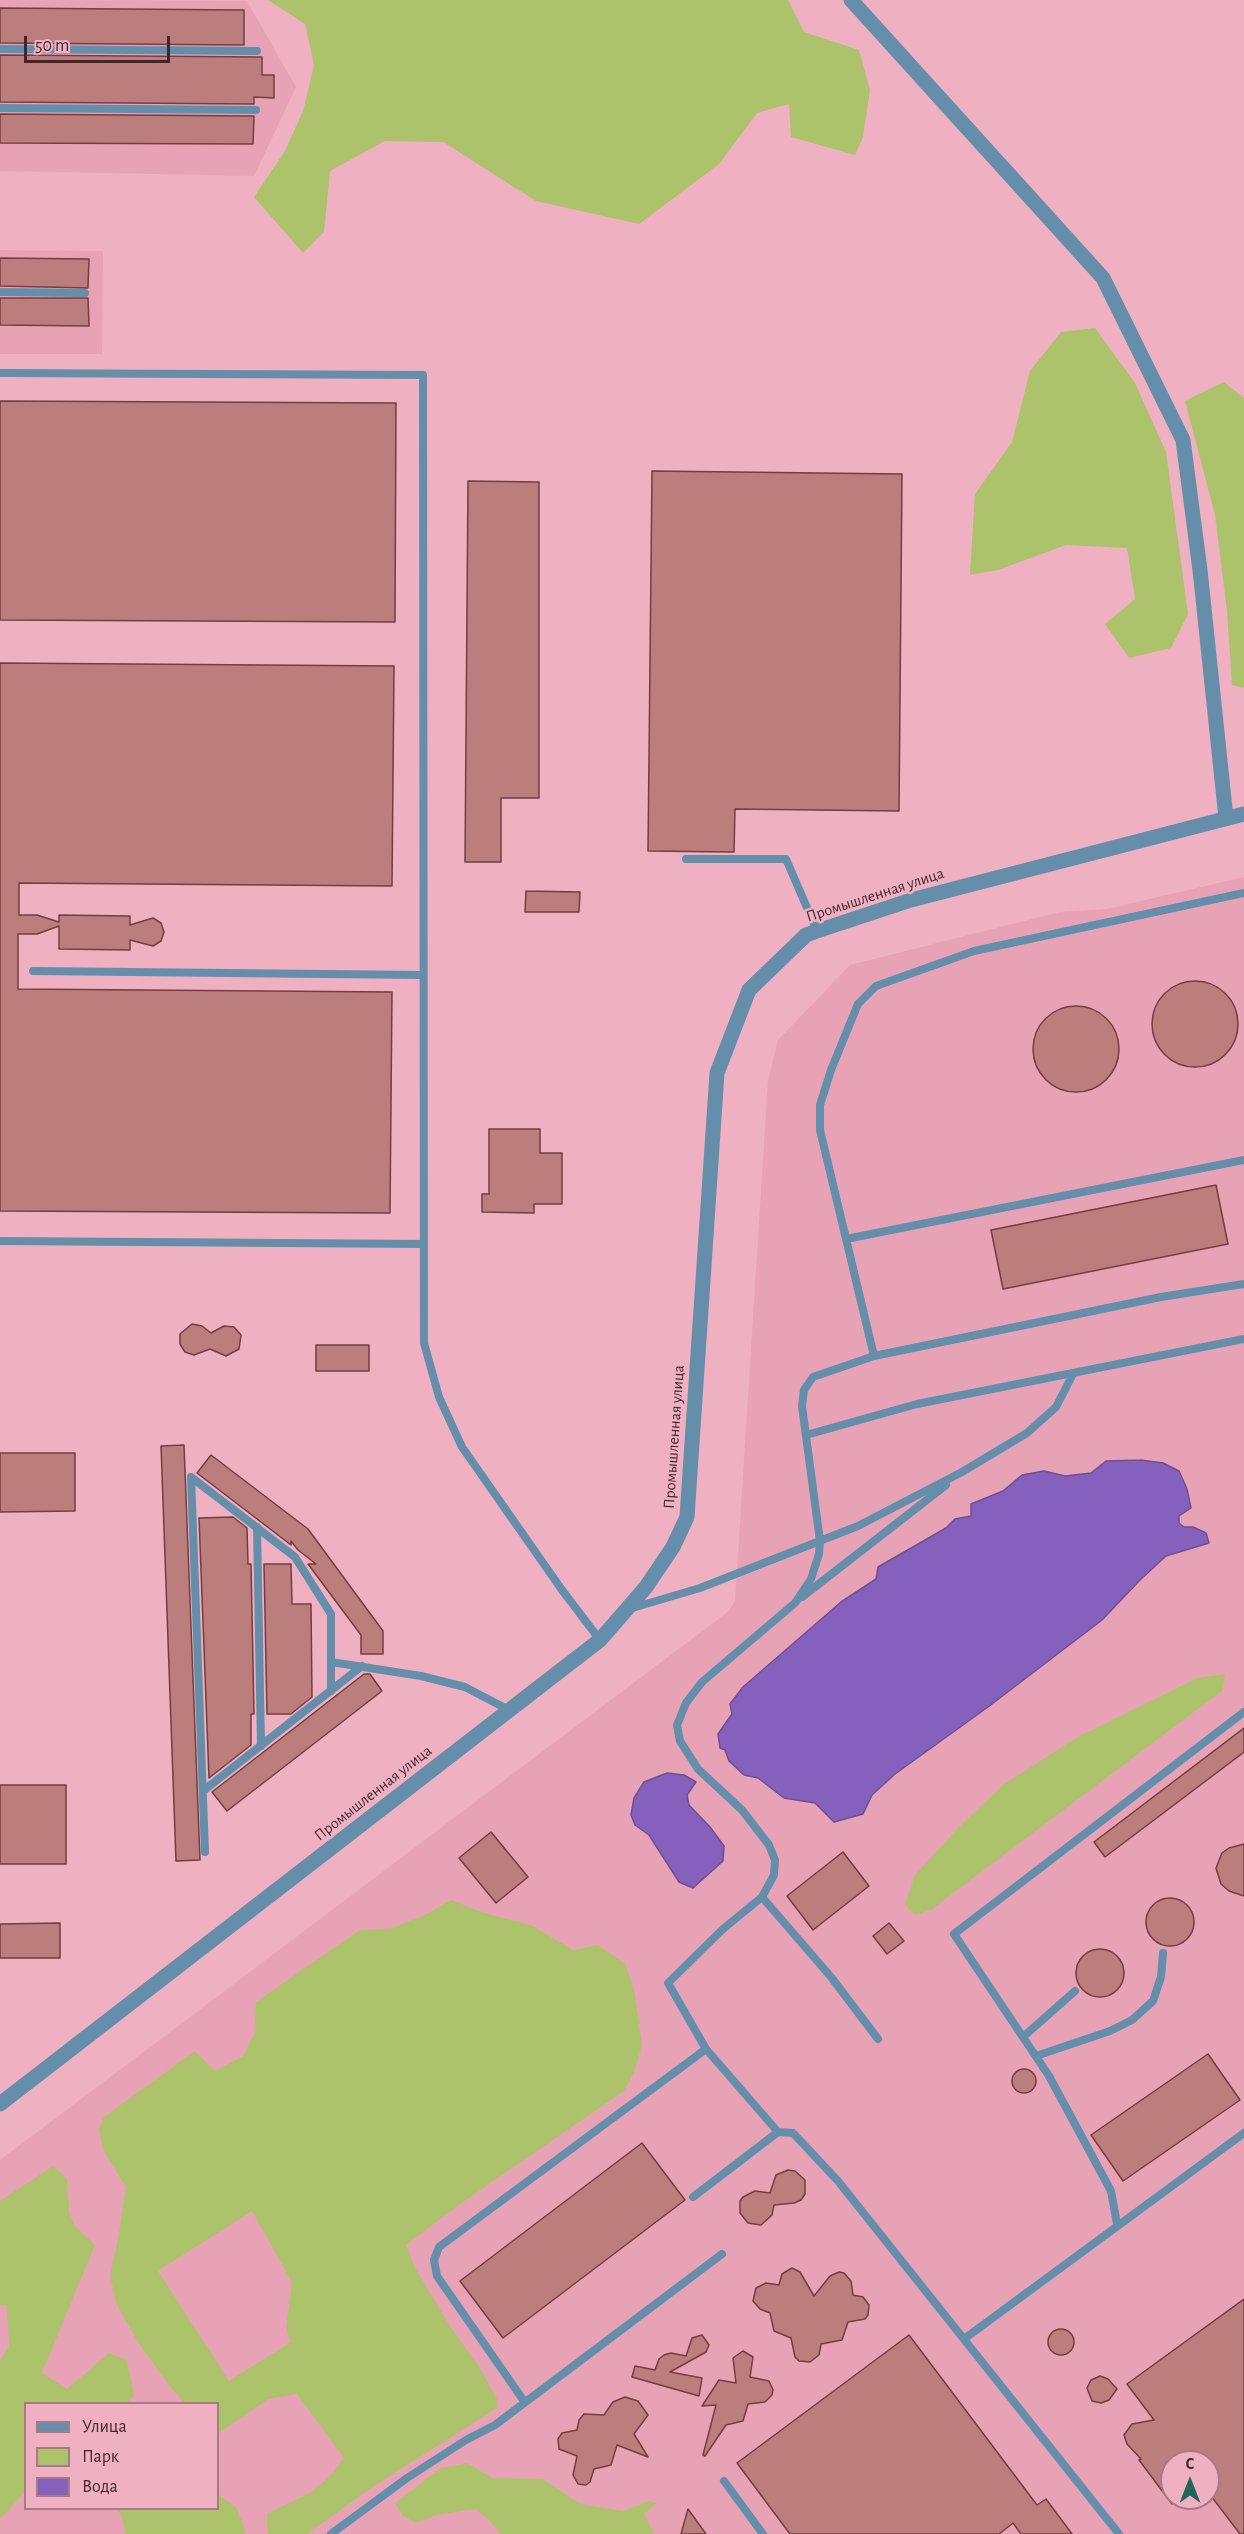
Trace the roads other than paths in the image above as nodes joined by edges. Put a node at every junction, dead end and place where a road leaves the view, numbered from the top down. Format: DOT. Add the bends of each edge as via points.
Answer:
graph roads {
  1 [pos="851,0"];
  2 [pos="0,49"];
  3 [pos="257,51"];
  4 [pos="0,108"];
  5 [pos="256,110"];
  6 [pos="0,292"];
  7 [pos="85,293"];
  8 [pos="0,374"];
  9 [pos="1244,814"];
  10 [pos="1226,818"];
  11 [pos="686,859"];
  12 [pos="1244,893"];
  13 [pos="817,932"];
  14 [pos="33,971"];
  15 [pos="423,975"];
  16 [pos="1244,1160"];
  17 [pos="846,1239"];
  18 [pos="0,1241"];
  19 [pos="423,1244"];
  20 [pos="1244,1284"];
  21 [pos="1244,1339"];
  22 [pos="874,1356"];
  23 [pos="1073,1374"];
  24 [pos="806,1435"];
  25 [pos="962,1472"];
  26 [pos="257,1527"];
  27 [pos="820,1541"];
  28 [pos="795,1603"];
  29 [pos="626,1610"];
  30 [pos="600,1640"];
  31 [pos="331,1662"];
  32 [pos="362,1666"];
  33 [pos="331,1691"];
  34 [pos="509,1710"];
  35 [pos="1244,1712"];
  36 [pos="261,1746"];
  37 [pos="203,1791"];
  38 [pos="205,1852"];
  39 [pos="762,1897"];
  40 [pos="1163,1953"];
  41 [pos="1075,1991"];
  42 [pos="1023,2037"];
  43 [pos="878,2039"];
  44 [pos="706,2049"];
  45 [pos="1036,2056"];
  46 [pos="0,2104"];
  47 [pos="778,2133"];
  48 [pos="1244,2133"];
  49 [pos="693,2197"];
  50 [pos="1117,2224"];
  51 [pos="722,2254"];
  52 [pos="964,2339"];
  53 [pos="524,2402"];
  54 [pos="724,2481"];
  55 [pos="332,2534"];
  56 [pos="764,2534"];
  57 [pos="1119,2534"];
  1 -- 10 [label="street" via="1103,278 1183,440"];
  2 -- 3 [label="lane"];
  4 -- 5 [label="lane"];
  6 -- 7 [label="lane"];
  8 -- 15 [label="lane" via="423,375"];
  9 -- 10 [label="street, Промышленная улица"];
  10 -- 13 [label="street, Промышленная улица" via="911,900"];
  11 -- 13 [label="lane" via="786,859"];
  12 -- 17 [label="lane" via="974,951 876,986 858,1004 850,1020 820,1105 820,1130"];
  13 -- 29 [label="street, Промышленная улица" via="806,935 749,990 717,1073 687,1517 673,1547"];
  14 -- 15 [label="lane"];
  15 -- 19 [label="lane"];
  16 -- 17 [label="lane"];
  17 -- 22 [label="lane"];
  18 -- 19 [label="lane"];
  19 -- 30 [label="lane" via="424,1342 439,1397 462,1447"];
  20 -- 22 [label="lane" via="1161,1297"];
  21 -- 23 [label="lane"];
  22 -- 24 [label="lane" via="813,1377 804,1390 802,1406"];
  23 -- 24 [label="lane" via="917,1404"];
  23 -- 25 [label="lane" via="1056,1407 1027,1433"];
  24 -- 27 [label="lane"];
  25 -- 27 [label="lane" via="858,1526"];
  25 -- 28 [label="lane"];
  26 -- 31 [label="lane" via="295,1557 331,1614"];
  26 -- 36 [label="lane"];
  26 -- 37 [label="lane" via="191,1477"];
  27 -- 28 [label="lane" via="811,1579"];
  27 -- 29 [label="lane" via="700,1588"];
  28 -- 39 [label="lane" via="702,1682 686,1702 678,1725 680,1741 698,1768 742,1810 769,1845 775,1860 774,1875"];
  29 -- 30 [label="street, Промышленная улица"];
  30 -- 34 [label="street, Промышленная улица"];
  31 -- 32 [label="lane"];
  31 -- 33 [label="lane"];
  32 -- 33 [label="lane"];
  32 -- 34 [label="lane" via="465,1687"];
  33 -- 36 [label="lane"];
  34 -- 46 [label="street, Промышленная улица"];
  35 -- 42 [label="lane" via="954,1934"];
  36 -- 37 [label="lane"];
  37 -- 38 [label="lane"];
  39 -- 43 [label="lane"];
  39 -- 44 [label="lane" via="668,1983"];
  40 -- 45 [label="lane" via="1154,2001 1132,2020"];
  41 -- 42 [label="lane"];
  42 -- 45 [label="lane"];
  44 -- 47 [label="lane"];
  44 -- 53 [label="lane" via="439,2247 434,2260 437,2276"];
  45 -- 50 [label="lane" via="1111,2191"];
  47 -- 49 [label="lane"];
  47 -- 52 [label="lane" via="793,2133 838,2181"];
  48 -- 50 [label="lane"];
  50 -- 52 [label="lane"];
  51 -- 53 [label="lane"];
  52 -- 57 [label="lane"];
  53 -- 55 [label="lane" via="495,2425 407,2478"];
  54 -- 56 [label="lane"];
}
